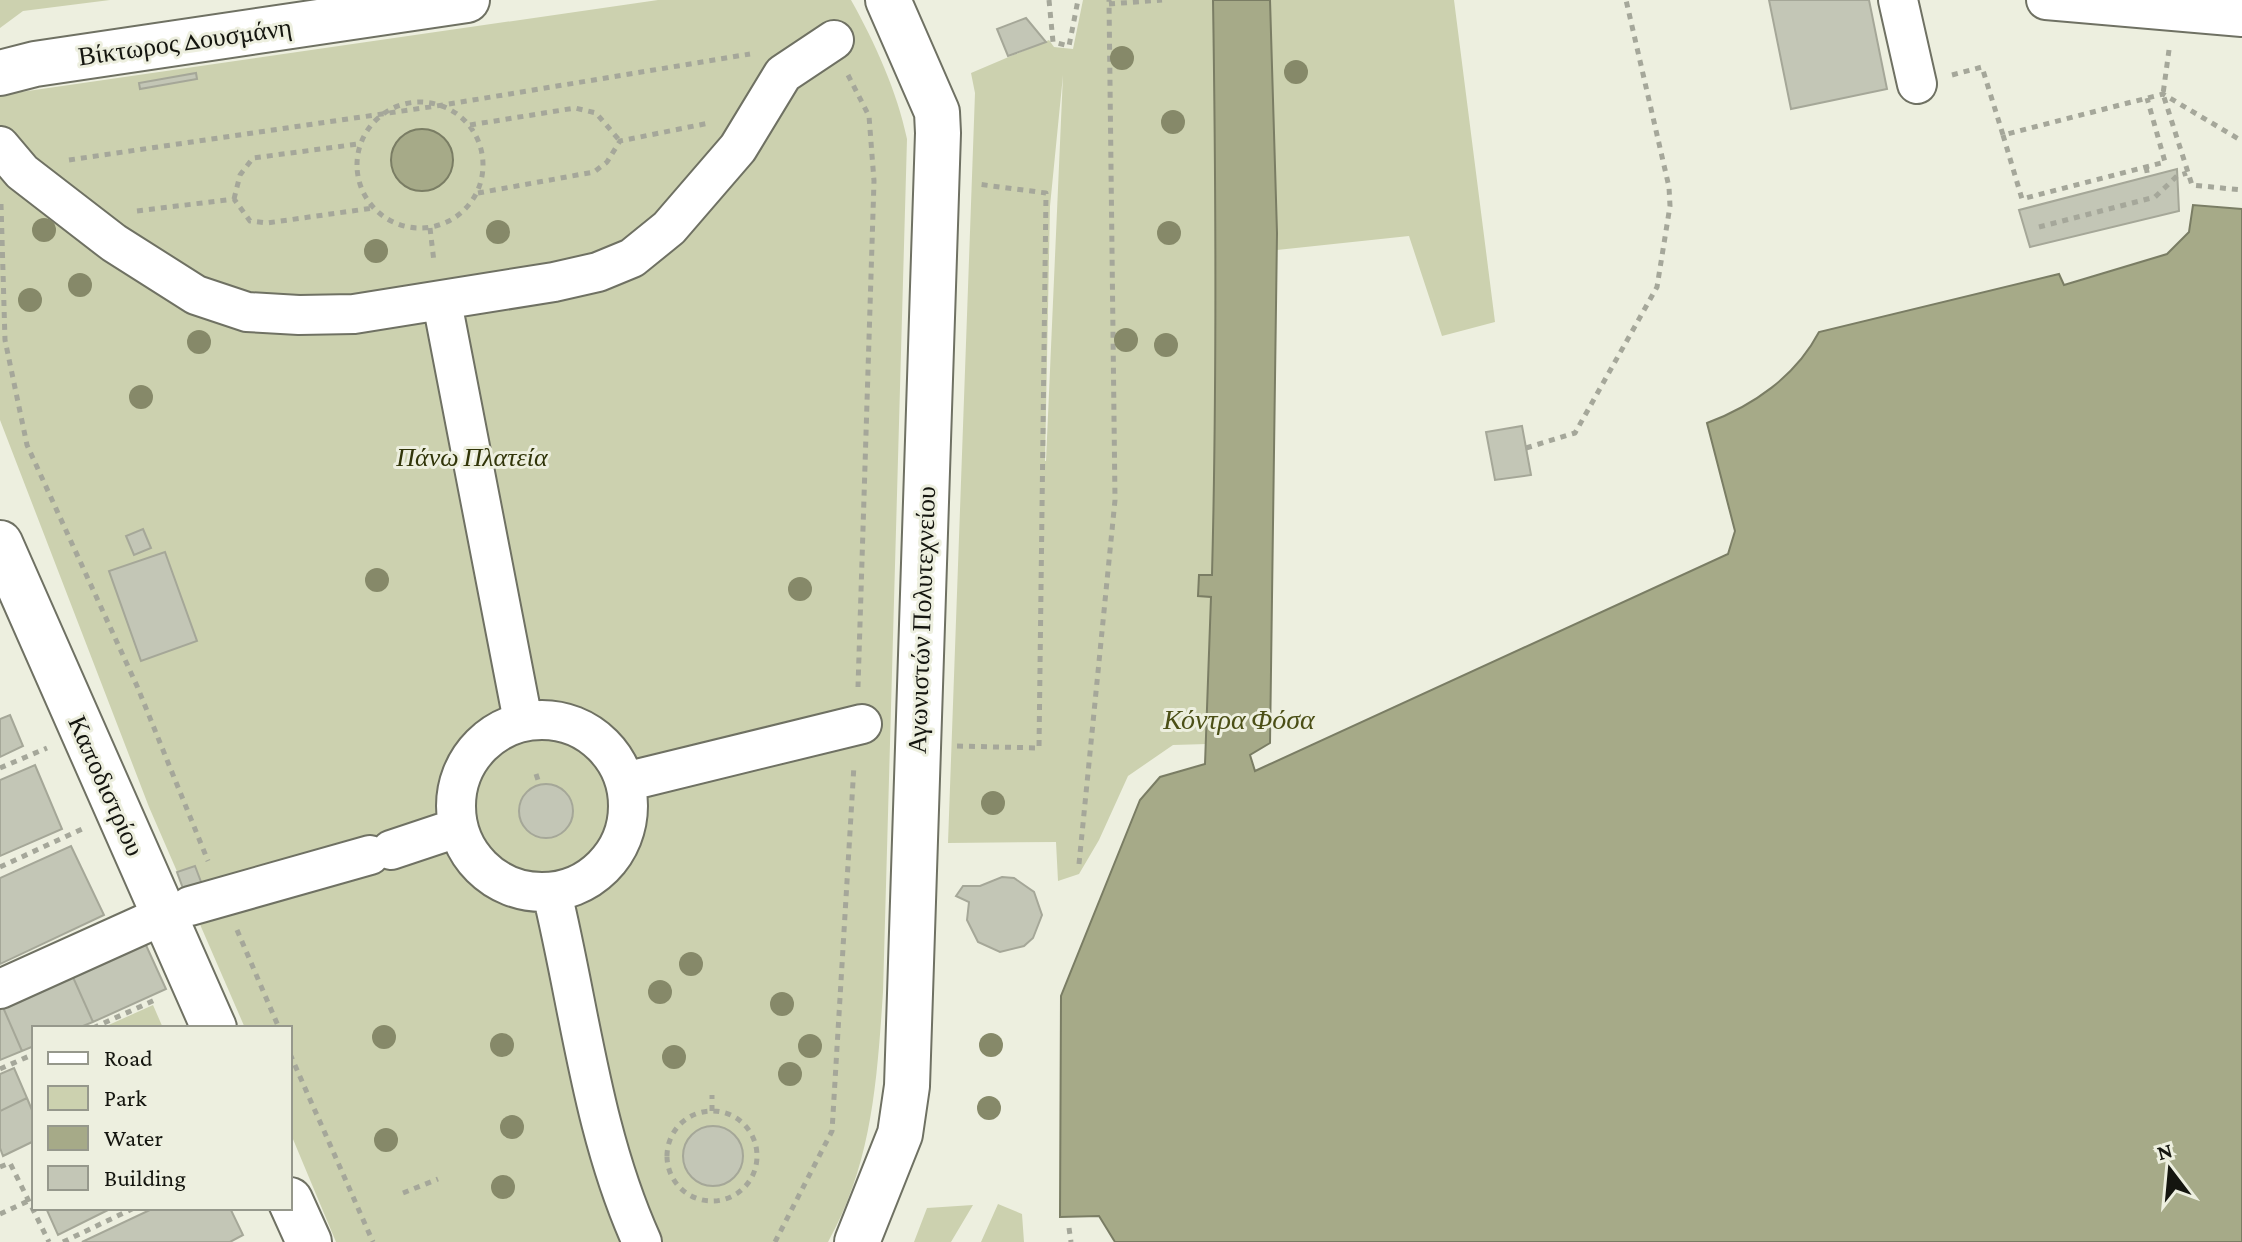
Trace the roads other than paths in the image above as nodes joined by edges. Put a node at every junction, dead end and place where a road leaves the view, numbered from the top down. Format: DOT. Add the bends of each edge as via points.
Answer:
graph roads {
  1 [pos="467,0"];
  2 [pos="888,0"];
  3 [pos="1898,0"];
  4 [pos="2046,0"];
  5 [pos="2242,17"];
  6 [pos="829,44"];
  7 [pos="0,73"];
  8 [pos="1917,84"];
  9 [pos="10,158"];
  10 [pos="442,302"];
  11 [pos="0,543"];
  12 [pos="523,721"];
  13 [pos="860,724"];
  14 [pos="625,782"];
  15 [pos="457,828"];
  16 [pos="552,893"];
  17 [pos="192,905"];
  18 [pos="0,989"];
  19 [pos="214,1026"];
  20 [pos="292,1204"];
  21 [pos="309,1242"];
  22 [pos="642,1242"];
  23 [pos="857,1242"];
  1 -- 7 [label="main road, Βίκτωρος Δουσμάνη"];
  2 -- 23 [label="main road, Αγωνιστών Πολυτεχνείου" via="937,112 938,133 907,1086 900,1134"];
  3 -- 8 [label="street"];
  4 -- 5 [label="street"];
  6 -- 10 [label="street" via="783,74 738,148 669,228 632,258 589,274"];
  9 -- 10 [label="street" via="80,217 181,287 247,312 354,314"];
  10 -- 12 [label="street"];
  11 -- 17 [label="main road, Καποδιστρίου"];
  12 -- 14 [label="street" via="554,720 583,730 607,749"];
  12 -- 15 [label="street" via="488,738 462,772 455,800"];
  13 -- 14 [label="street"];
  14 -- 16 [label="street" via="627,825 619,846 591,878"];
  15 -- 16 [label="street" via="464,847 491,877 509,887"];
  15 -- 17 [label="street"];
  16 -- 22 [label="street" via="600,1118"];
  17 -- 18 [label="street"];
  17 -- 19 [label="main road, Καποδιστρίου"];
  20 -- 21 [label="main road"];
}
